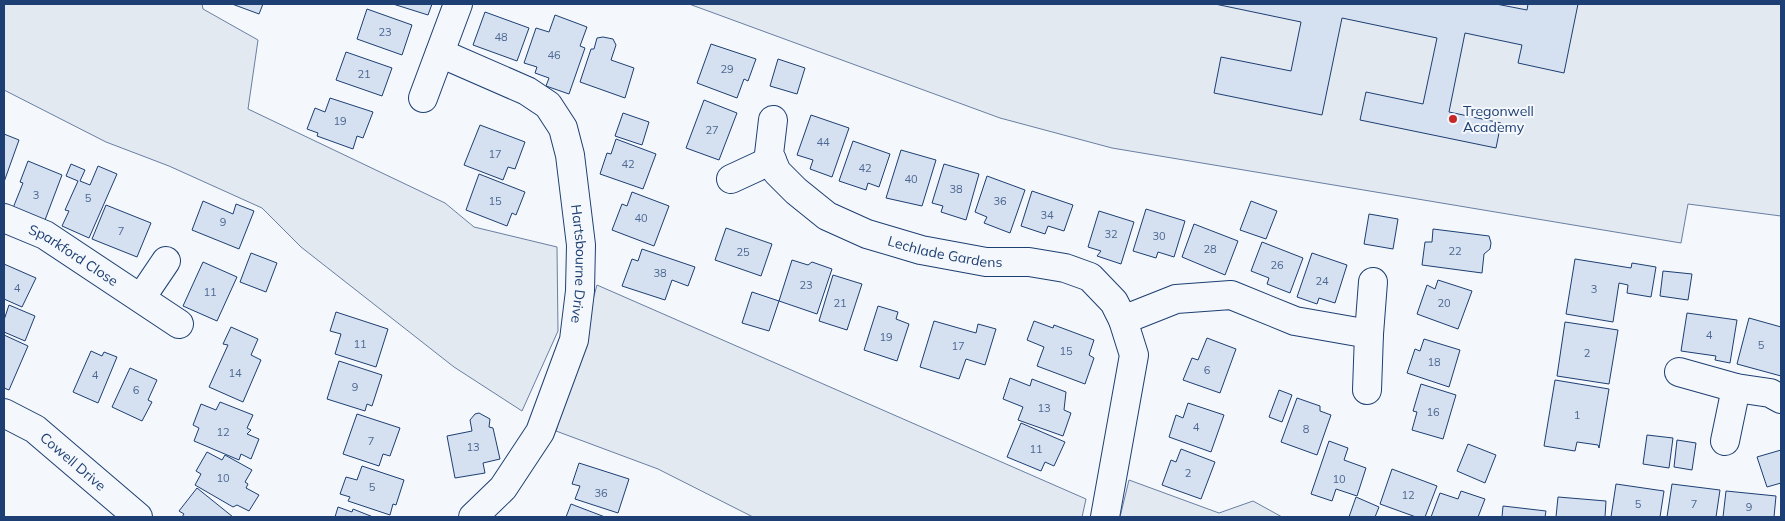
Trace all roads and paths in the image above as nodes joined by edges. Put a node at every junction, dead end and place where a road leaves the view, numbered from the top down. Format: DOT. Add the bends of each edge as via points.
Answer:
graph roads {
  1 [pos="458,4"];
  2 [pos="440,53"];
  3 [pos="424,98"];
  4 [pos="774,120"];
  5 [pos="772,160"];
  6 [pos="731,179"];
  7 [pos="4,218"];
  8 [pos="166,261"];
  9 [pos="1373,282"];
  10 [pos="140,298"];
  11 [pos="1123,320"];
  12 [pos="179,324"];
  13 [pos="1369,334"];
  14 [pos="1679,372"];
  15 [pos="1736,388"];
  16 [pos="1367,390"];
  17 [pos="1781,399"];
  18 [pos="4,413"];
  19 [pos="1725,441"];
  20 [pos="138,517"];
  21 [pos="473,517"];
  22 [pos="1105,517"];
  1 -- 2 [label="street"];
  2 -- 3 [label="street"];
  2 -- 21 [label="street, Hartsbourne Drive" via="527,91 548,105 563,128 570,155 580,245 580,291 574,340 540,432 503,488"];
  4 -- 5 [label="street" via="769,154"];
  5 -- 6 [label="street"];
  5 -- 11 [label="street, Lechlade Gardens" via="777,172 827,216 867,234 921,250 986,262 1029,262 1065,268 1090,278 1114,302"];
  7 -- 10 [label="street, Sparkford Close" via="46,236"];
  8 -- 10 [label="street"];
  9 -- 13 [label="street"];
  10 -- 12 [label="street, Sparkford Close"];
  11 -- 13 [label="street" via="1176,299 1231,295 1295,321"];
  11 -- 22 [label="street, Lechlade Gardens" via="1134,355"];
  13 -- 16 [label="street"];
  14 -- 15 [label="street"];
  15 -- 17 [label="street" via="1770,393"];
  15 -- 19 [label="street"];
  18 -- 20 [label="street, Cowell Drive" via="35,430"];
}
